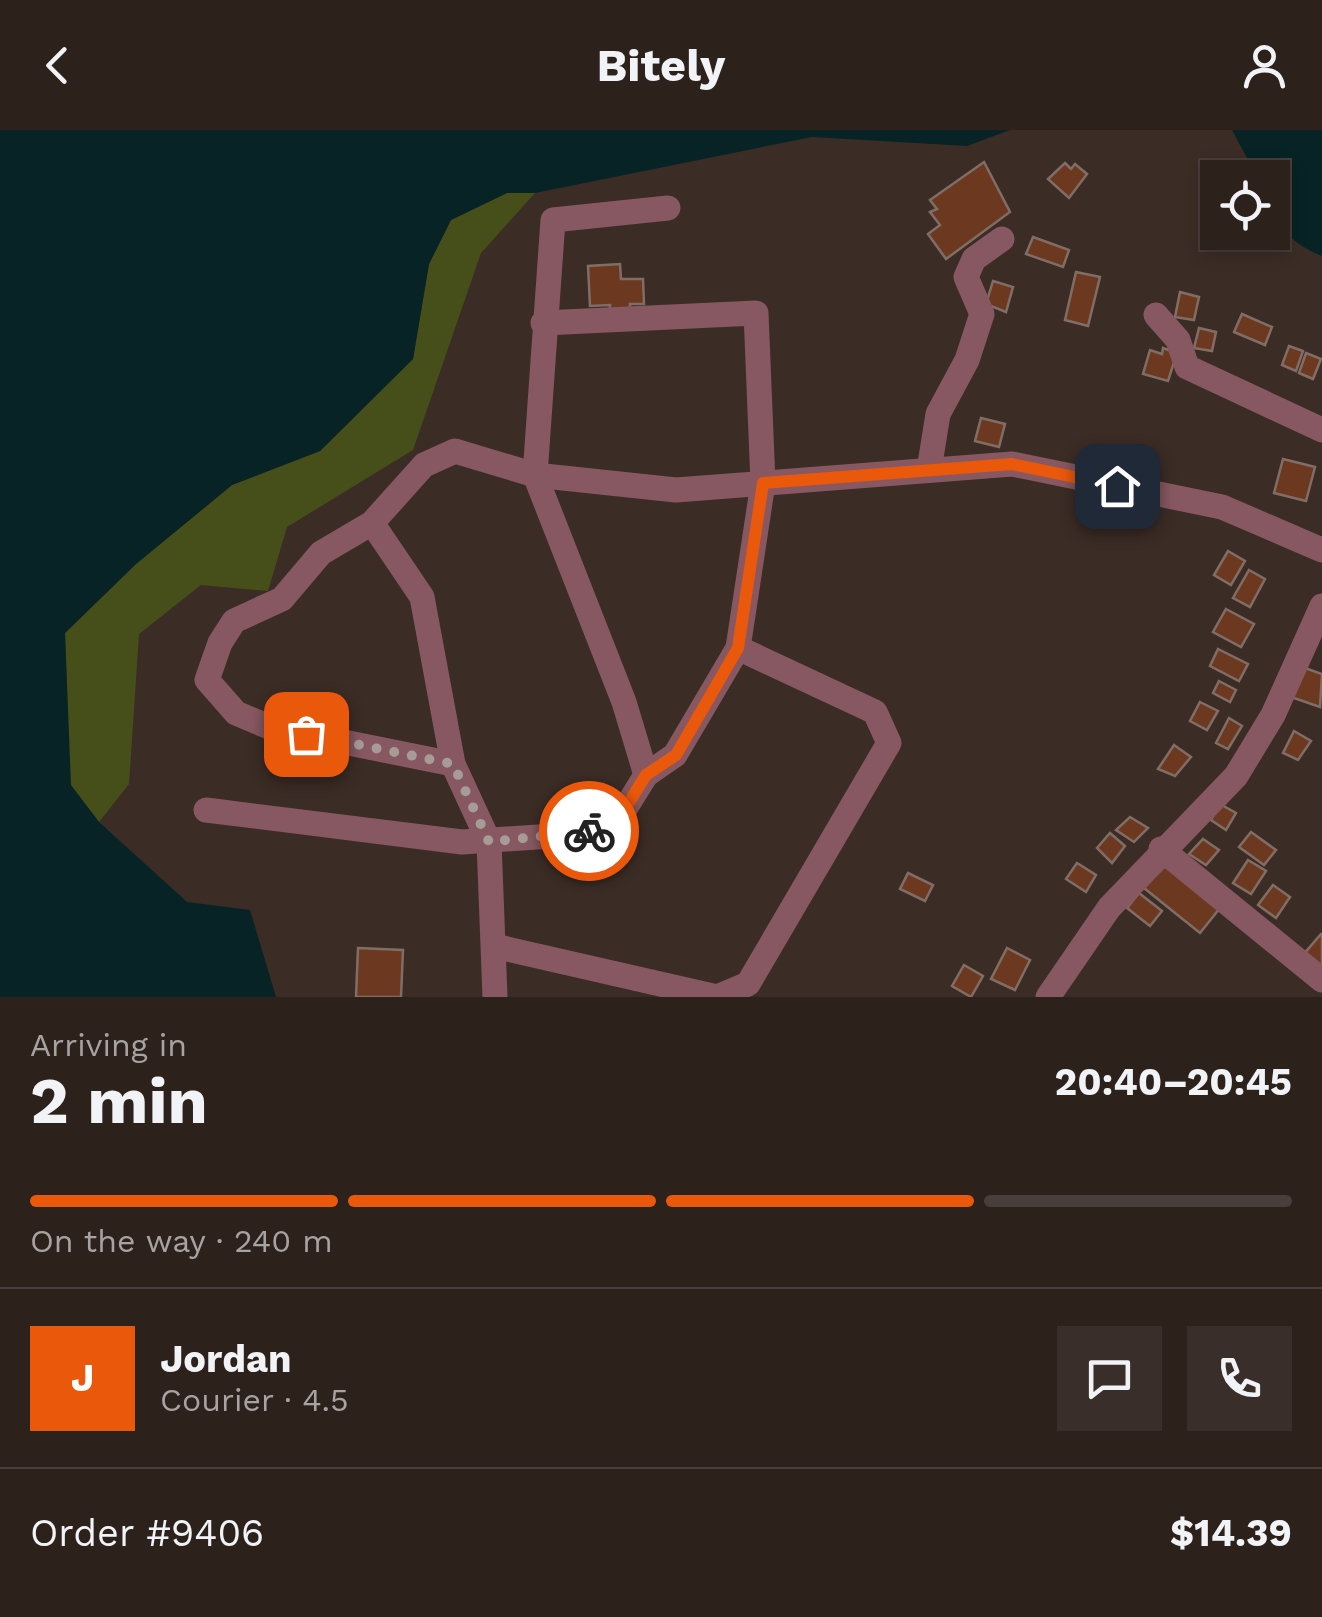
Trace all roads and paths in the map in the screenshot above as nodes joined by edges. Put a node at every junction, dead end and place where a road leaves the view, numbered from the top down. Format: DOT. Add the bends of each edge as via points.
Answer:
graph roads {
  1 [pos="668,208"];
  2 [pos="1002,239"];
  3 [pos="1156,316"];
  4 [pos="544,323"];
  5 [pos="1322,430"];
  6 [pos="930,470"];
  7 [pos="535,475"];
  8 [pos="763,483"];
  9 [pos="372,523"];
  10 [pos="1322,550"];
  11 [pos="1322,606"];
  12 [pos="738,648"];
  13 [pos="453,764"];
  14 [pos="646,775"];
  15 [pos="206,810"];
  16 [pos="489,842"];
  17 [pos="1161,849"];
  18 [pos="494,946"];
  19 [pos="1322,980"];
  20 [pos="495,997"];
  21 [pos="1048,997"];
  1 -- 4 [label="street" via="553,220"];
  2 -- 6 [label="street" via="974,260 966,277 982,314 938,414"];
  3 -- 5 [label="street" via="1178,340 1187,367"];
  4 -- 7 [label="street"];
  4 -- 8 [label="street" via="756,313"];
  6 -- 8 [label="street"];
  6 -- 10 [label="street" via="1012,464 1222,507"];
  7 -- 8 [label="street" via="676,490"];
  7 -- 9 [label="street" via="455,451 424,465"];
  7 -- 14 [label="street"];
  8 -- 12 [label="street"];
  9 -- 13 [label="street" via="422,598"];
  9 -- 13 [label="street" via="322,553 282,599 234,621 207,680 236,714 269,726"];
  11 -- 17 [label="street" via="1273,715 1236,776"];
  12 -- 14 [label="street" via="676,755"];
  12 -- 18 [label="street" via="875,712 889,743 748,984 716,997"];
  13 -- 16 [label="street"];
  14 -- 16 [label="street" via="620,817 581,834"];
  15 -- 16 [label="street"];
  16 -- 18 [label="street"];
  17 -- 19 [label="street"];
  17 -- 21 [label="street" via="1109,908"];
  18 -- 20 [label="street"];
}
